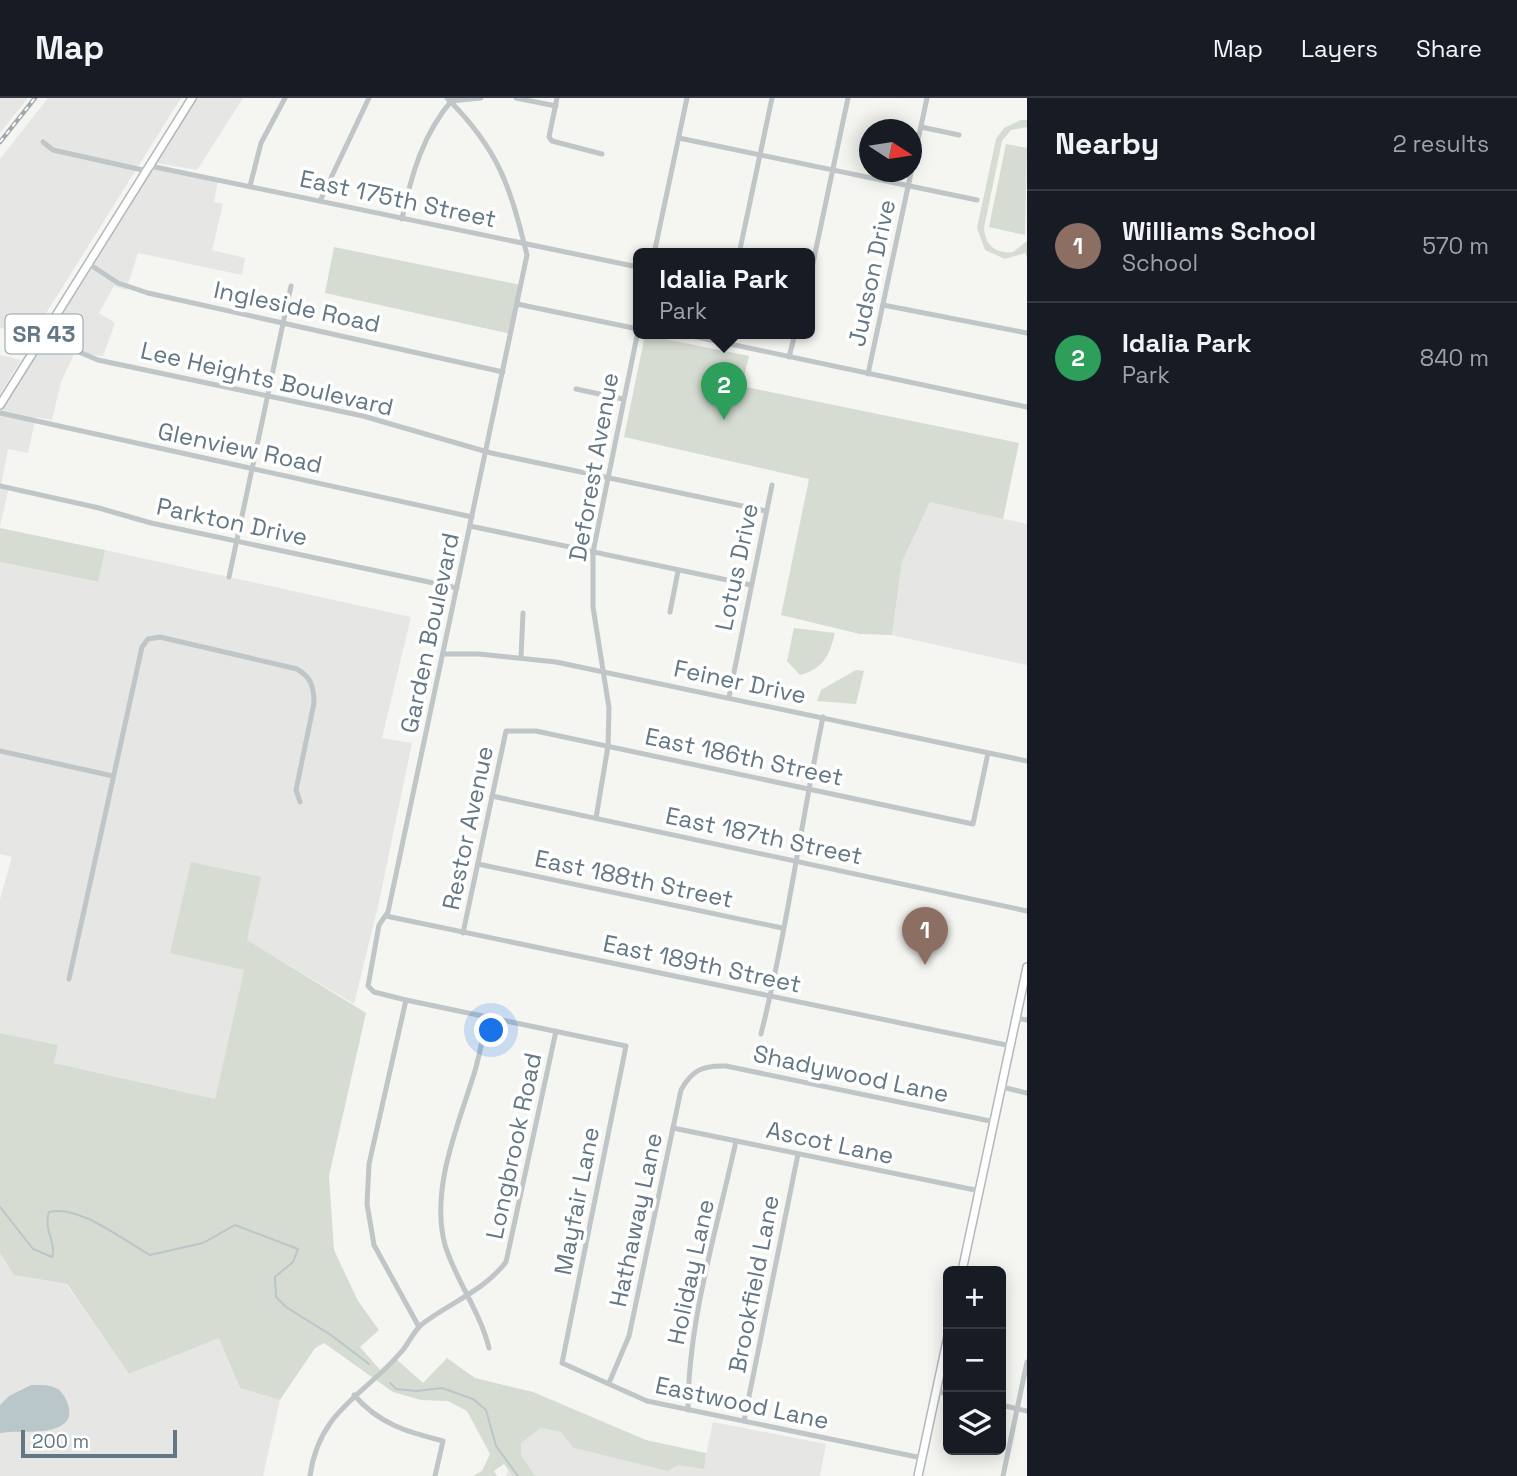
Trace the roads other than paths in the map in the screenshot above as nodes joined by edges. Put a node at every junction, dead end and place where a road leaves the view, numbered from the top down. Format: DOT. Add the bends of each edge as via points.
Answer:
graph roads {
  1 [pos="192,98"];
  2 [pos="285,98"];
  3 [pos="369,98"];
  4 [pos="481,98"];
  5 [pos="516,98"];
  6 [pos="557,98"];
  7 [pos="687,98"];
  8 [pos="772,98"];
  9 [pos="848,98"];
  10 [pos="927,98"];
  11 [pos="450,99"];
  12 [pos="556,106"];
  13 [pos="922,122"];
  14 [pos="922,127"];
  15 [pos="959,135"];
  16 [pos="679,138"];
  17 [pos="43,142"];
  18 [pos="602,154"];
  19 [pos="760,156"];
  20 [pos="149,168"];
  21 [pos="832,170"];
  22 [pos="910,182"];
  23 [pos="250,186"];
  24 [pos="909,187"];
  25 [pos="977,200"];
  26 [pos="320,201"];
  27 [pos="402,219"];
  28 [pos="524,244"];
  29 [pos="655,248"];
  30 [pos="740,248"];
  31 [pos="815,253"];
  32 [pos="89,264"];
  33 [pos="633,266"];
  34 [pos="291,286"];
  35 [pos="517,304"];
  36 [pos="883,305"];
  37 [pos="284,322"];
  38 [pos="633,329"];
  39 [pos="45,332"];
  40 [pos="1027,333"];
  41 [pos="636,339"];
  42 [pos="707,339"];
  43 [pos="721,339"];
  44 [pos="794,339"];
  45 [pos="721,342"];
  46 [pos="789,357"];
  47 [pos="503,372"];
  48 [pos="868,374"];
  49 [pos="576,389"];
  50 [pos="267,396"];
  51 [pos="622,400"];
  52 [pos="0,405"];
  53 [pos="1027,407"];
  54 [pos="0,413"];
  55 [pos="486,451"];
  56 [pos="251,470"];
  57 [pos="607,479"];
  58 [pos="772,485"];
  59 [pos="0,486"];
  60 [pos="766,511"];
  61 [pos="472,517"];
  62 [pos="470,526"];
  63 [pos="236,541"];
  64 [pos="593,552"];
  65 [pos="678,571"];
  66 [pos="229,577"];
  67 [pos="751,585"];
  68 [pos="457,588"];
  69 [pos="670,612"];
  70 [pos="523,613"];
  71 [pos="443,654"];
  72 [pos="521,657"];
  73 [pos="604,671"];
  74 [pos="729,697"];
  75 [pos="823,718"];
  76 [pos="506,731"];
  77 [pos="608,746"];
  78 [pos="0,751"];
  79 [pos="988,753"];
  80 [pos="1027,761"];
  81 [pos="113,776"];
  82 [pos="808,789"];
  83 [pos="492,796"];
  84 [pos="300,802"];
  85 [pos="596,818"];
  86 [pos="794,860"];
  87 [pos="478,864"];
  88 [pos="1027,911"];
  89 [pos="386,916"];
  90 [pos="782,928"];
  91 [pos="463,933"];
  92 [pos="1027,967"];
  93 [pos="69,979"];
  94 [pos="770,996"];
  95 [pos="406,1000"];
  96 [pos="487,1017"];
  97 [pos="1016,1018"];
  98 [pos="1027,1020"];
  99 [pos="556,1031"];
  100 [pos="761,1034"];
  101 [pos="1011,1046"];
  102 [pos="699,1068"];
  103 [pos="1002,1087"];
  104 [pos="1027,1093"];
  105 [pos="995,1122"];
  106 [pos="673,1128"];
  107 [pos="736,1141"];
  108 [pos="797,1154"];
  109 [pos="980,1191"];
  110 [pos="963,1266"];
  111 [pos="469,1295"];
  112 [pos="419,1327"];
  113 [pos="489,1348"];
  114 [pos="943,1359"];
  115 [pos="562,1363"];
  116 [pos="1027,1363"];
  117 [pos="609,1383"];
  118 [pos="936,1391"];
  119 [pos="943,1393"];
  120 [pos="354,1395"];
  121 [pos="1006,1406"];
  122 [pos="1017,1409"];
  123 [pos="688,1410"];
  124 [pos="1027,1411"];
  125 [pos="744,1421"];
  126 [pos="922,1458"];
  127 [pos="310,1476"];
  128 [pos="435,1476"];
  129 [pos="918,1476"];
  130 [pos="1003,1476"];
  1 -- 20 [label="main road, SR 43"];
  2 -- 23 [label="street" via="261,143"];
  3 -- 26 [label="street"];
  4 -- 11 [label="street"];
  5 -- 12 [label="street"];
  6 -- 12 [label="street"];
  7 -- 16 [label="street"];
  8 -- 19 [label="street"];
  9 -- 21 [label="street"];
  10 -- 13 [label="street, Judson Drive"];
  11 -- 27 [label="street" via="416,163"];
  11 -- 28 [label="street, Garden Boulevard" via="494,154"];
  12 -- 18 [label="street" via="552,141"];
  14 -- 15 [label="street"];
  16 -- 19 [label="street"];
  16 -- 29 [label="street"];
  17 -- 20 [label="street, East 175th Street" via="52,150"];
  19 -- 21 [label="street"];
  19 -- 30 [label="street"];
  20 -- 23 [label="street, East 175th Street"];
  20 -- 32 [label="main road, SR 43"];
  21 -- 24 [label="street"];
  21 -- 31 [label="street"];
  22 -- 24 [label="street, Judson Drive"];
  23 -- 26 [label="street, East 175th Street"];
  24 -- 25 [label="street"];
  24 -- 36 [label="street, Judson Drive"];
  26 -- 27 [label="street, East 175th Street"];
  27 -- 28 [label="street, East 175th Street"];
  28 -- 33 [label="street, East 175th Street"];
  28 -- 35 [label="street, Garden Boulevard" via="527,255"];
  32 -- 37 [label="street, Ingleside Road" via="118,283 148,293"];
  32 -- 39 [label="main road, SR 43"];
  34 -- 37 [label="street"];
  35 -- 38 [label="street"];
  35 -- 47 [label="street, Garden Boulevard"];
  36 -- 40 [label="street"];
  36 -- 48 [label="street, Judson Drive"];
  37 -- 47 [label="street, Ingleside Road"];
  37 -- 50 [label="street"];
  39 -- 50 [label="street, Lee Heights Boulevard" via="98,360"];
  39 -- 52 [label="main road, SR 43"];
  41 -- 51 [label="street, Deforest Avenue"];
  42 -- 45 [label="street"];
  43 -- 45 [label="street"];
  44 -- 46 [label="street"];
  45 -- 46 [label="street"];
  46 -- 48 [label="street"];
  47 -- 55 [label="street, Garden Boulevard"];
  48 -- 53 [label="street"];
  49 -- 51 [label="street"];
  50 -- 55 [label="street, Lee Heights Boulevard" via="363,416"];
  50 -- 56 [label="street"];
  51 -- 57 [label="street, Deforest Avenue"];
  54 -- 56 [label="street, Glenview Road"];
  55 -- 57 [label="street, Lee Heights Boulevard"];
  55 -- 61 [label="street, Garden Boulevard"];
  56 -- 61 [label="street, Glenview Road"];
  56 -- 63 [label="street"];
  57 -- 60 [label="street, Lee Heights Boulevard"];
  57 -- 64 [label="street, Deforest Avenue"];
  58 -- 60 [label="street, Lotus Drive"];
  59 -- 63 [label="street, Parkton Drive"];
  60 -- 67 [label="street, Lotus Drive"];
  61 -- 62 [label="street, Garden Boulevard"];
  62 -- 64 [label="street"];
  62 -- 68 [label="street, Garden Boulevard"];
  63 -- 66 [label="street"];
  63 -- 68 [label="street, Parkton Drive"];
  64 -- 65 [label="street"];
  64 -- 73 [label="street, Deforest Avenue" via="593,607"];
  65 -- 67 [label="street"];
  65 -- 69 [label="street"];
  67 -- 74 [label="street, Lotus Drive"];
  68 -- 71 [label="street, Garden Boulevard"];
  70 -- 72 [label="street"];
  71 -- 72 [label="street, Feiner Drive"];
  71 -- 89 [label="street, Garden Boulevard"];
  72 -- 73 [label="street, Feiner Drive"];
  73 -- 74 [label="street, Feiner Drive"];
  73 -- 77 [label="street, Deforest Avenue"];
  74 -- 75 [label="street, Feiner Drive"];
  75 -- 79 [label="street, Feiner Drive"];
  75 -- 82 [label="street"];
  76 -- 77 [label="street, East 186th Street" via="536,731"];
  76 -- 83 [label="street, Restor Avenue"];
  77 -- 82 [label="street, East 186th Street"];
  77 -- 85 [label="street, Deforest Avenue"];
  78 -- 81 [label="street"];
  79 -- 80 [label="street, Feiner Drive"];
  79 -- 82 [label="street, East 186th Street" via="973,824"];
  81 -- 84 [label="street" via="142,647 148,639 160,637 306,674 314,703 296,790"];
  81 -- 93 [label="street"];
  82 -- 86 [label="street"];
  83 -- 85 [label="street, East 187th Street"];
  83 -- 87 [label="street, Restor Avenue"];
  85 -- 86 [label="street, East 187th Street"];
  86 -- 88 [label="street, East 187th Street"];
  86 -- 90 [label="street"];
  87 -- 90 [label="street, East 188th Street"];
  87 -- 91 [label="street, Restor Avenue"];
  89 -- 91 [label="street, East 189th Street"];
  89 -- 95 [label="street, Garden Boulevard" via="379,925 368,986 374,992"];
  90 -- 94 [label="street"];
  91 -- 94 [label="street, East 189th Street"];
  92 -- 97 [label="main road"];
  94 -- 100 [label="street"];
  94 -- 101 [label="street, East 189th Street"];
  95 -- 96 [label="street"];
  95 -- 112 [label="street" via="369,1164 367,1204 374,1245"];
  96 -- 99 [label="street"];
  96 -- 111 [label="street" via="453,1135 443,1190 444,1243"];
  97 -- 98 [label="street"];
  97 -- 101 [label="main road"];
  99 -- 111 [label="street, Longbrook Road" via="506,1262"];
  99 -- 115 [label="street, Mayfair Lane" via="626,1046"];
  101 -- 103 [label="main road"];
  102 -- 105 [label="street, Shadywood Lane" via="726,1066"];
  102 -- 106 [label="street, Hathaway Lane" via="681,1090"];
  103 -- 104 [label="street"];
  103 -- 105 [label="main road"];
  105 -- 109 [label="main road"];
  106 -- 107 [label="street, Ascot Lane"];
  106 -- 117 [label="street, Hathaway Lane" via="629,1336"];
  107 -- 108 [label="street, Ascot Lane"];
  107 -- 123 [label="street, Holiday Lane" via="695,1334"];
  108 -- 109 [label="street, Ascot Lane"];
  108 -- 125 [label="street, Brookfield Lane"];
  109 -- 110 [label="main road"];
  111 -- 112 [label="street, Longbrook Road"];
  111 -- 113 [label="street"];
  112 -- 120 [label="street, Longbrook Road" via="402,1351"];
  114 -- 118 [label="main road"];
  115 -- 117 [label="street, Eastwood Lane"];
  116 -- 122 [label="street"];
  117 -- 123 [label="street, Eastwood Lane" via="633,1396"];
  118 -- 119 [label="street"];
  118 -- 126 [label="main road"];
  120 -- 127 [label="street, Longbrook Road" via="325,1428"];
  120 -- 128 [label="street" via="387,1424 443,1441"];
  121 -- 122 [label="street"];
  122 -- 124 [label="street"];
  122 -- 130 [label="street"];
  123 -- 125 [label="street, Eastwood Lane"];
  125 -- 126 [label="street, Eastwood Lane"];
  126 -- 129 [label="main road"];
}
